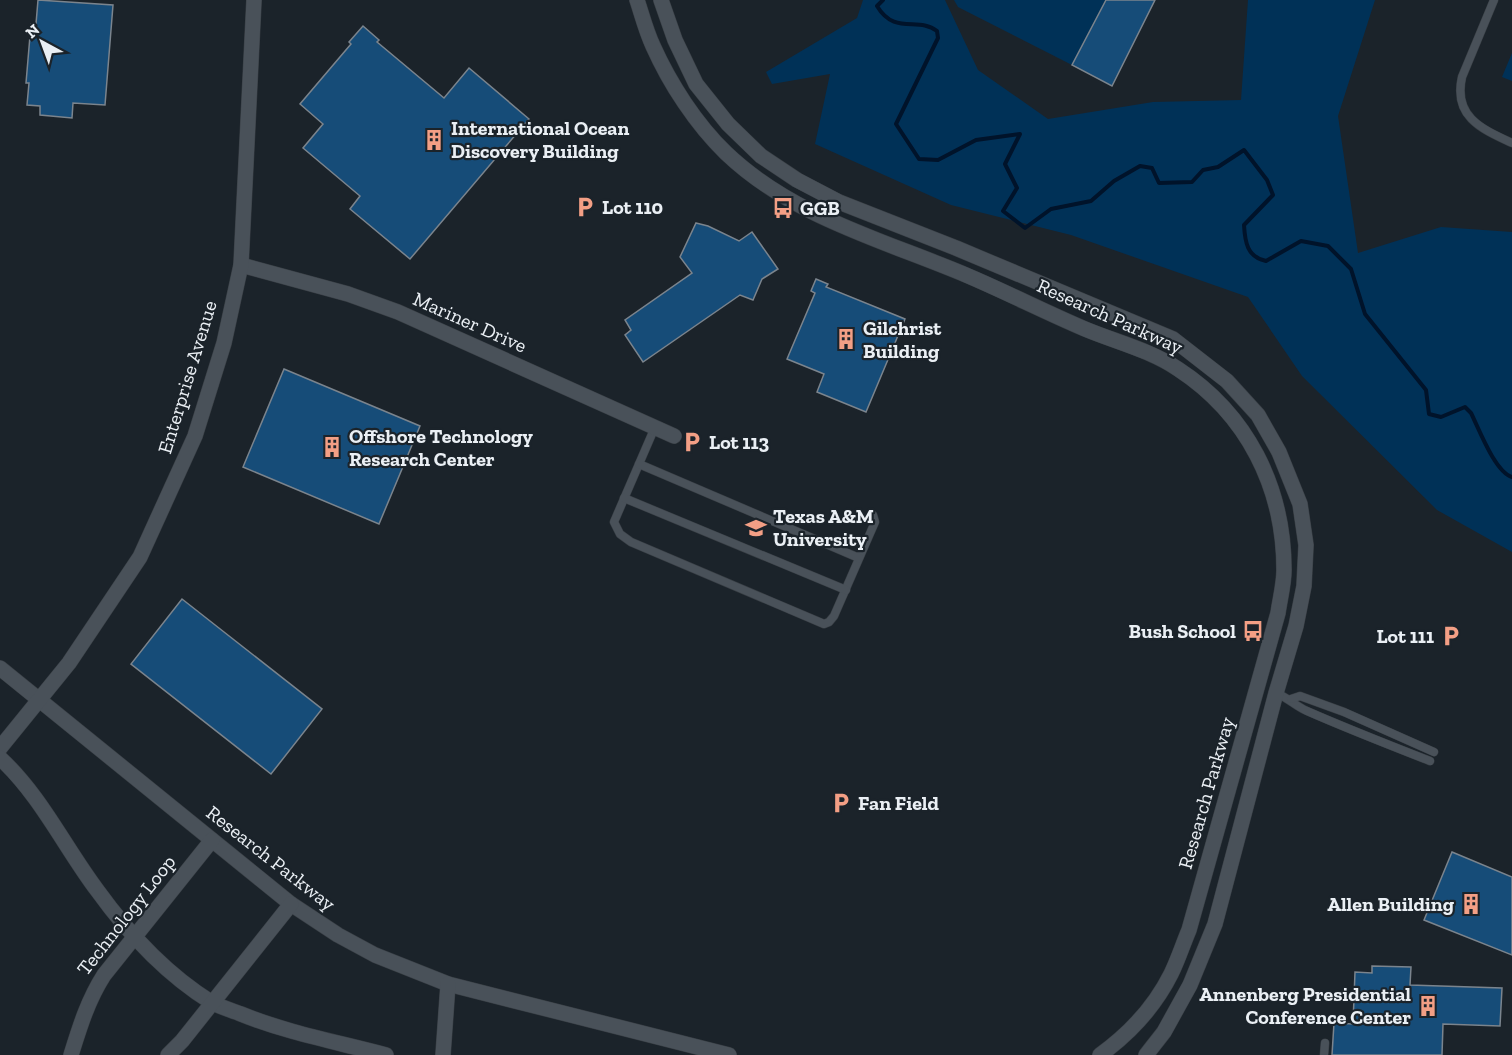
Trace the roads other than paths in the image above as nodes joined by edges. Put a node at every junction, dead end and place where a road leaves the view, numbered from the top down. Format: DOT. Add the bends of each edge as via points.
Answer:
graph roads {
  1 [pos="254,0"];
  2 [pos="637,0"];
  3 [pos="661,0"];
  4 [pos="1494,0"];
  5 [pos="1512,142"];
  6 [pos="761,156"];
  7 [pos="748,171"];
  8 [pos="956,248"];
  9 [pos="241,265"];
  10 [pos="946,268"];
  11 [pos="655,428"];
  12 [pos="674,436"];
  13 [pos="639,465"];
  14 [pos="624,498"];
  15 [pos="873,515"];
  16 [pos="859,558"];
  17 [pos="846,590"];
  18 [pos="0,668"];
  19 [pos="1258,686"];
  20 [pos="1276,693"];
  21 [pos="1291,699"];
  22 [pos="41,700"];
  23 [pos="0,748"];
  24 [pos="1434,752"];
  25 [pos="0,758"];
  26 [pos="1430,761"];
  27 [pos="212,840"];
  28 [pos="291,904"];
  29 [pos="134,937"];
  30 [pos="448,984"];
  31 [pos="213,1003"];
  32 [pos="1325,1043"];
  33 [pos="71,1055"];
  34 [pos="168,1055"];
  35 [pos="386,1055"];
  36 [pos="443,1055"];
  37 [pos="729,1055"];
  38 [pos="1100,1055"];
  39 [pos="1146,1055"];
  40 [pos="1324,1055"];
  1 -- 9 [label="street, Enterprise Avenue"];
  2 -- 7 [label="street, Research Parkway" via="653,46 695,118"];
  3 -- 6 [label="street, Research Parkway" via="696,84 728,124"];
  4 -- 5 [label="lane" via="1462,77 1461,98 1467,114 1478,126"];
  6 -- 7 [label="street"];
  6 -- 8 [label="street, Research Parkway" via="839,202"];
  7 -- 10 [label="street, Research Parkway" via="789,200 826,219"];
  8 -- 10 [label="street"];
  8 -- 20 [label="street, Research Parkway" via="1173,339 1227,381 1258,414 1300,504 1305,545 1302,596"];
  9 -- 11 [label="street, Mariner Drive" via="398,312"];
  9 -- 22 [label="street, Enterprise Avenue" via="224,343 195,436 164,507 140,557"];
  10 -- 19 [label="street, Research Parkway" via="1178,368 1238,422 1256,451 1281,528 1284,571 1278,613"];
  11 -- 12 [label="street, Mariner Drive"];
  11 -- 13 [label="lane"];
  13 -- 14 [label="lane"];
  13 -- 16 [label="lane"];
  14 -- 17 [label="lane"];
  14 -- 17 [label="lane" via="614,522 626,538 824,624 834,616"];
  15 -- 16 [label="lane" via="875,522"];
  16 -- 17 [label="lane"];
  18 -- 22 [label="street, Research Parkway"];
  19 -- 20 [label="street"];
  19 -- 38 [label="street, Research Parkway" via="1189,930 1171,975 1131,1029"];
  20 -- 21 [label="lane"];
  20 -- 39 [label="street, Research Parkway" via="1215,924 1190,985"];
  21 -- 24 [label="lane" via="1300,696 1344,712"];
  21 -- 26 [label="lane" via="1296,706"];
  22 -- 23 [label="street, Enterprise Avenue"];
  22 -- 27 [label="street, Research Parkway"];
  25 -- 29 [label="street" via="42,806 96,889"];
  27 -- 28 [label="street, Research Parkway"];
  27 -- 29 [label="street, Technology Loop"];
  28 -- 30 [label="street, Research Parkway" via="375,955"];
  28 -- 31 [label="street"];
  29 -- 31 [label="street"];
  29 -- 33 [label="street, Technology Loop" via="92,993"];
  30 -- 36 [label="street"];
  30 -- 37 [label="street, Research Parkway"];
  31 -- 34 [label="street"];
  31 -- 35 [label="street" via="269,1025"];
  32 -- 40 [label="lane"];
}
